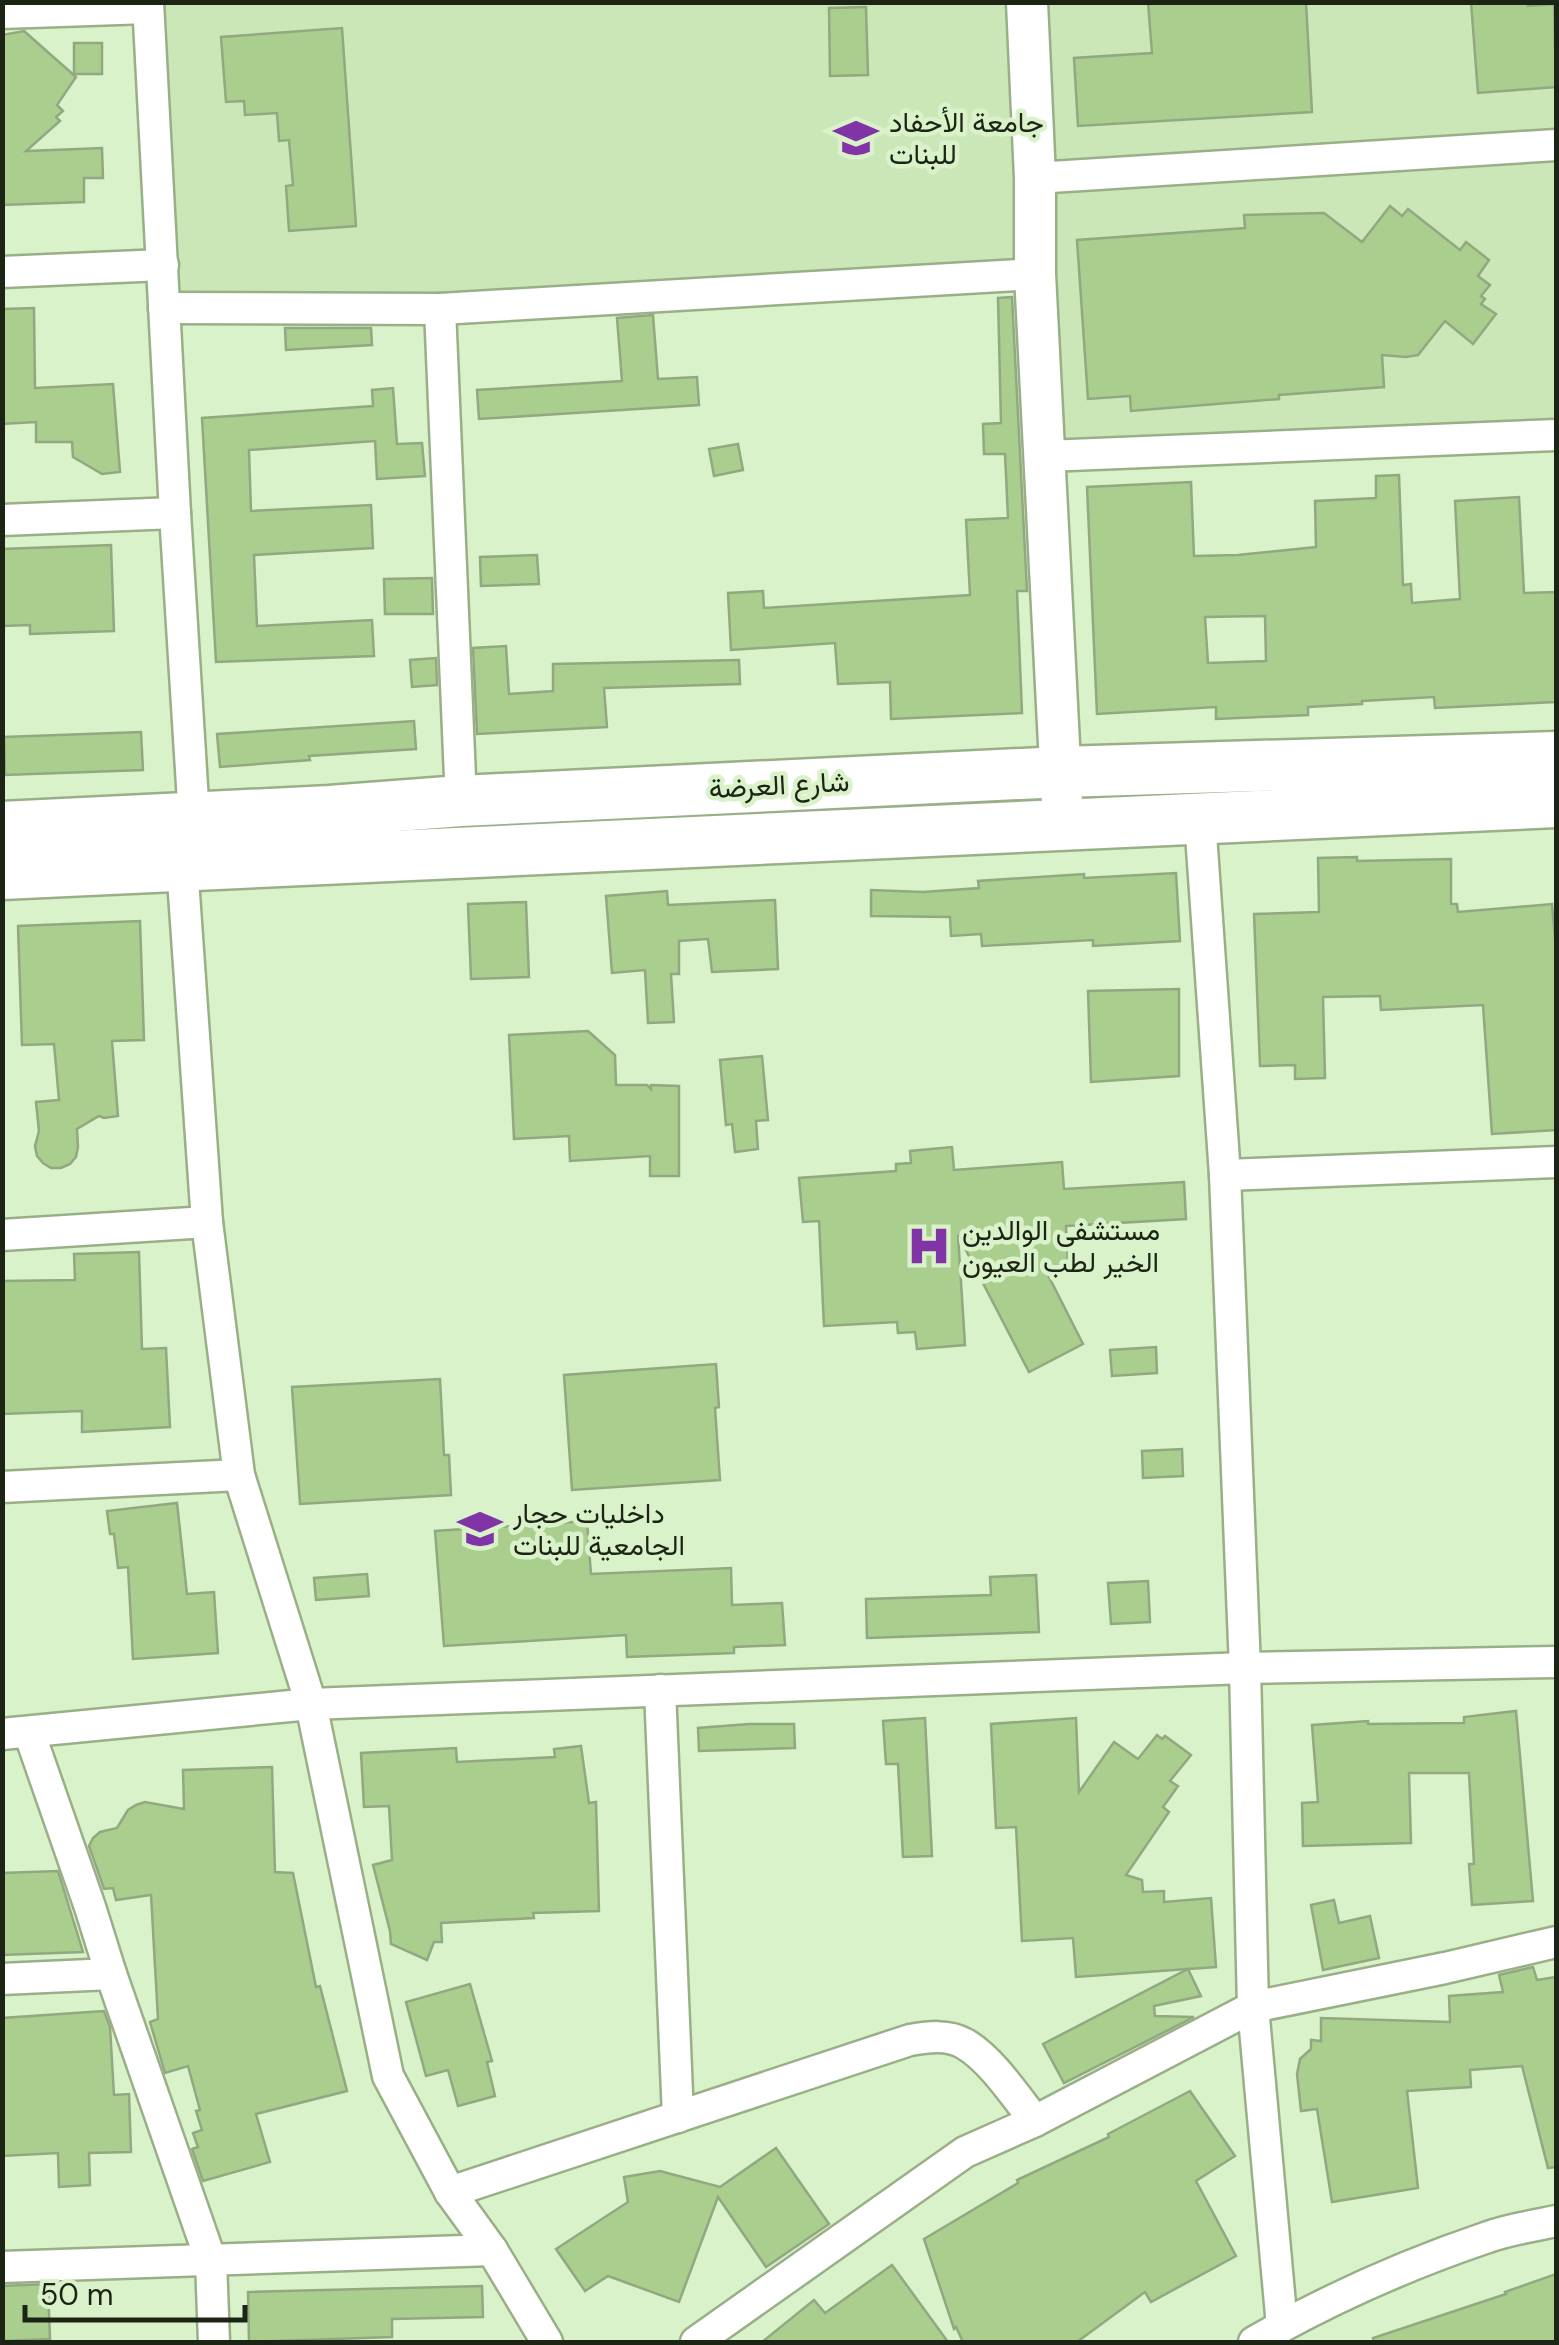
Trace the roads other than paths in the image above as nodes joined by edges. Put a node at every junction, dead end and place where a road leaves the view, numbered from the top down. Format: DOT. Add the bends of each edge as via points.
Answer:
graph roads {
  1 [pos="1027,2"];
  2 [pos="148,5"];
  3 [pos="2,13"];
  4 [pos="1556,146"];
  5 [pos="1035,178"];
  6 [pos="163,265"];
  7 [pos="2,272"];
  8 [pos="1035,274"];
  9 [pos="164,308"];
  10 [pos="440,309"];
  11 [pos="1556,435"];
  12 [pos="1046,456"];
  13 [pos="175,513"];
  14 [pos="2,520"];
  15 [pos="1556,757"];
  16 [pos="1061,772"];
  17 [pos="461,801"];
  18 [pos="1556,802"];
  19 [pos="1200,820"];
  20 [pos="1063,825"];
  21 [pos="2,828"];
  22 [pos="188,842"];
  23 [pos="2,874"];
  24 [pos="1556,1162"];
  25 [pos="1225,1175"];
  26 [pos="207,1222"];
  27 [pos="2,1235"];
  28 [pos="239,1475"];
  29 [pos="2,1487"];
  30 [pos="1556,1662"];
  31 [pos="1244,1668"];
  32 [pos="660,1690"];
  33 [pos="311,1704"];
  34 [pos="16,1733"];
  35 [pos="1556,1942"];
  36 [pos="110,1974"];
  37 [pos="2,1979"];
  38 [pos="1253,2008"];
  39 [pos="678,2116"];
  40 [pos="1035,2121"];
  41 [pos="450,2192"];
  42 [pos="1556,2221"];
  43 [pos="492,2250"];
  44 [pos="211,2261"];
  45 [pos="2,2268"];
  46 [pos="1282,2326"];
  47 [pos="214,2342"];
  48 [pos="547,2342"];
  49 [pos="696,2342"];
  50 [pos="1254,2342"];
  1 -- 5 [label="street"];
  2 -- 3 [label="street"];
  2 -- 6 [label="street"];
  4 -- 5 [label="street"];
  5 -- 8 [label="street"];
  6 -- 7 [label="street"];
  6 -- 9 [label="street"];
  8 -- 10 [label="street"];
  8 -- 12 [label="street"];
  9 -- 10 [label="street"];
  9 -- 13 [label="street"];
  10 -- 17 [label="street"];
  11 -- 12 [label="street"];
  12 -- 16 [label="street"];
  13 -- 14 [label="street"];
  13 -- 22 [label="street"];
  15 -- 16 [label="main road, شارع العرضة"];
  16 -- 17 [label="main road, شارع العرضة"];
  16 -- 20 [label="street"];
  17 -- 22 [label="main road, شارع العرضة"];
  18 -- 19 [label="main road, شارع العرضة"];
  19 -- 20 [label="main road, شارع العرضة"];
  19 -- 25 [label="street"];
  20 -- 22 [label="main road, شارع العرضة"];
  21 -- 22 [label="main road, شارع العرضة"];
  22 -- 23 [label="main road, شارع العرضة"];
  22 -- 26 [label="street"];
  24 -- 25 [label="street"];
  25 -- 31 [label="street"];
  26 -- 27 [label="street"];
  26 -- 28 [label="street"];
  28 -- 29 [label="street"];
  28 -- 33 [label="street"];
  30 -- 31 [label="street"];
  31 -- 32 [label="street"];
  31 -- 38 [label="street"];
  32 -- 33 [label="street"];
  32 -- 39 [label="street"];
  33 -- 34 [label="street"];
  33 -- 41 [label="street" via="388,2076"];
  34 -- 36 [label="street" via="90,1907"];
  35 -- 38 [label="street"];
  36 -- 37 [label="street"];
  36 -- 44 [label="street"];
  38 -- 40 [label="street"];
  38 -- 46 [label="street"];
  39 -- 40 [label="street" via="938,2036 964,2043 988,2064"];
  39 -- 41 [label="street"];
  40 -- 49 [label="street" via="964,2152"];
  41 -- 43 [label="street"];
  42 -- 46 [label="street" via="1492,2235"];
  43 -- 44 [label="street"];
  43 -- 48 [label="street"];
  44 -- 45 [label="street"];
  44 -- 47 [label="street"];
  46 -- 50 [label="street"];
}
